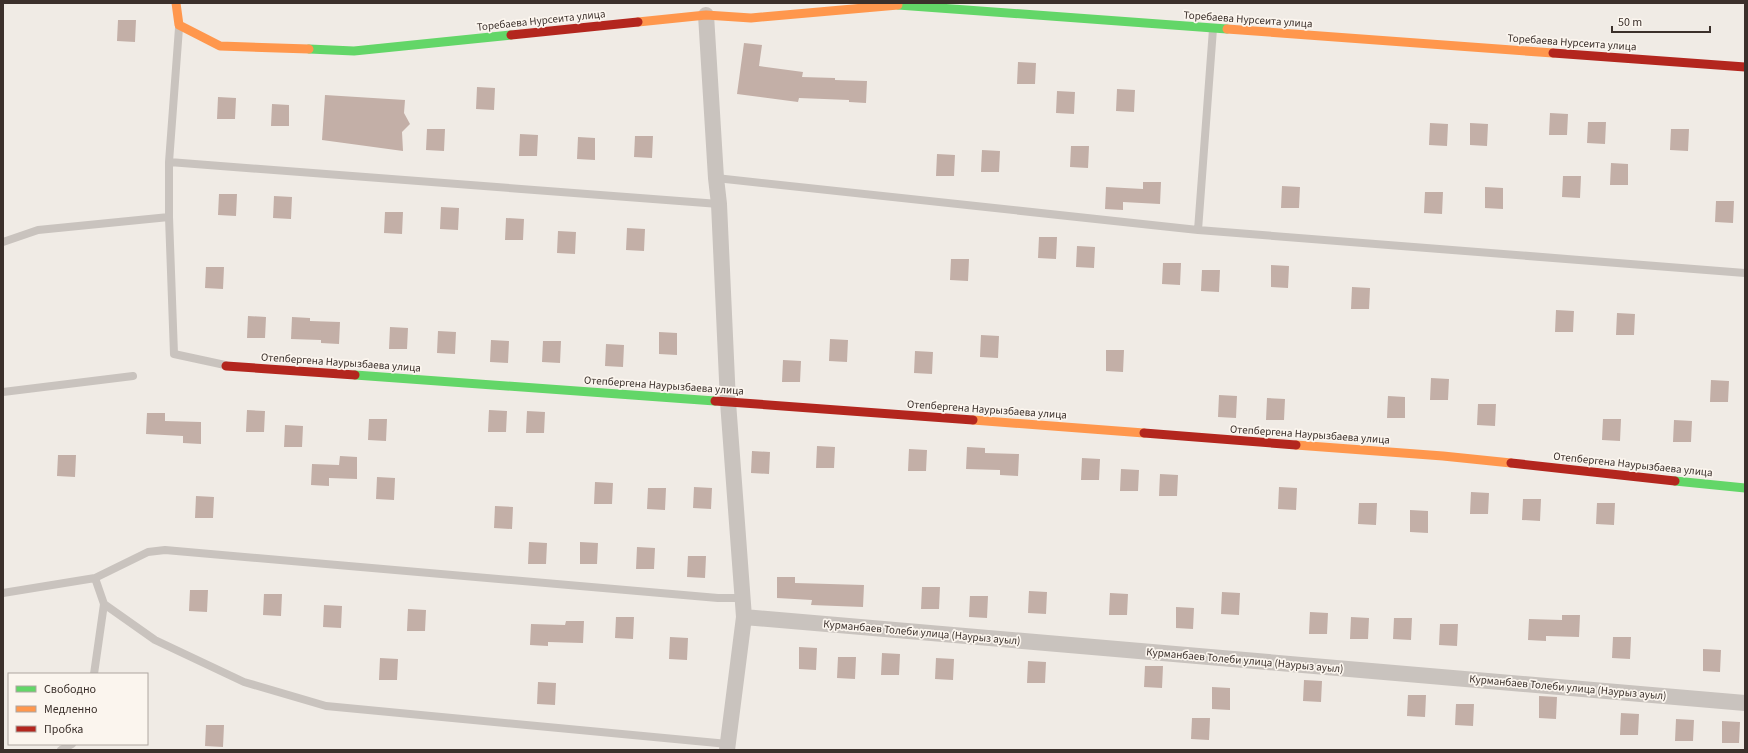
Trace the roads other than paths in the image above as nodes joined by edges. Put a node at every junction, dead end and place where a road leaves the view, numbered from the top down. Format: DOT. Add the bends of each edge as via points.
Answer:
graph roads {
  1 [pos="176,3"];
  2 [pos="751,10"];
  3 [pos="706,16"];
  4 [pos="179,25"];
  5 [pos="1213,28"];
  6 [pos="1745,67"];
  7 [pos="169,162"];
  8 [pos="716,178"];
  9 [pos="719,204"];
  10 [pos="169,217"];
  11 [pos="1198,230"];
  12 [pos="3,242"];
  13 [pos="1745,273"];
  14 [pos="226,366"];
  15 [pos="132,376"];
  16 [pos="3,392"];
  17 [pos="728,402"];
  18 [pos="1745,488"];
  19 [pos="95,578"];
  20 [pos="3,593"];
  21 [pos="743,598"];
  22 [pos="104,604"];
  23 [pos="744,617"];
  24 [pos="94,673"];
  25 [pos="1745,702"];
  26 [pos="70,745"];
  27 [pos="728,747"];
  28 [pos="61,750"];
  1 -- 4 [label="street"];
  2 -- 3 [label="street, Торебаева Нурсеита улица"];
  2 -- 5 [label="street, Торебаева Нурсеита улица" via="899,5"];
  3 -- 4 [label="street, Торебаева Нурсеита улица" via="354,52 220,46"];
  3 -- 8 [label="street"];
  4 -- 7 [label="lane"];
  5 -- 6 [label="street, Торебаева Нурсеита улица"];
  5 -- 11 [label="lane"];
  7 -- 9 [label="lane"];
  7 -- 10 [label="lane"];
  8 -- 9 [label="street"];
  8 -- 11 [label="lane"];
  9 -- 17 [label="street"];
  10 -- 12 [label="lane" via="38,230"];
  10 -- 14 [label="lane" via="174,354"];
  11 -- 13 [label="lane"];
  14 -- 17 [label="street, Отепбергена Наурызбаева улица"];
  15 -- 16 [label="lane"];
  17 -- 18 [label="street, Отепбергена Наурызбаева улица" via="1443,456"];
  17 -- 21 [label="street"];
  19 -- 20 [label="lane"];
  19 -- 21 [label="lane" via="148,552 165,550 718,598"];
  19 -- 22 [label="lane"];
  21 -- 23 [label="street"];
  22 -- 24 [label="lane"];
  22 -- 27 [label="lane" via="155,640 244,682 326,706"];
  23 -- 25 [label="street, Курманбаев Толеби улица (Наурыз ауыл)"];
  23 -- 27 [label="street"];
  26 -- 28 [label="lane"];
}
